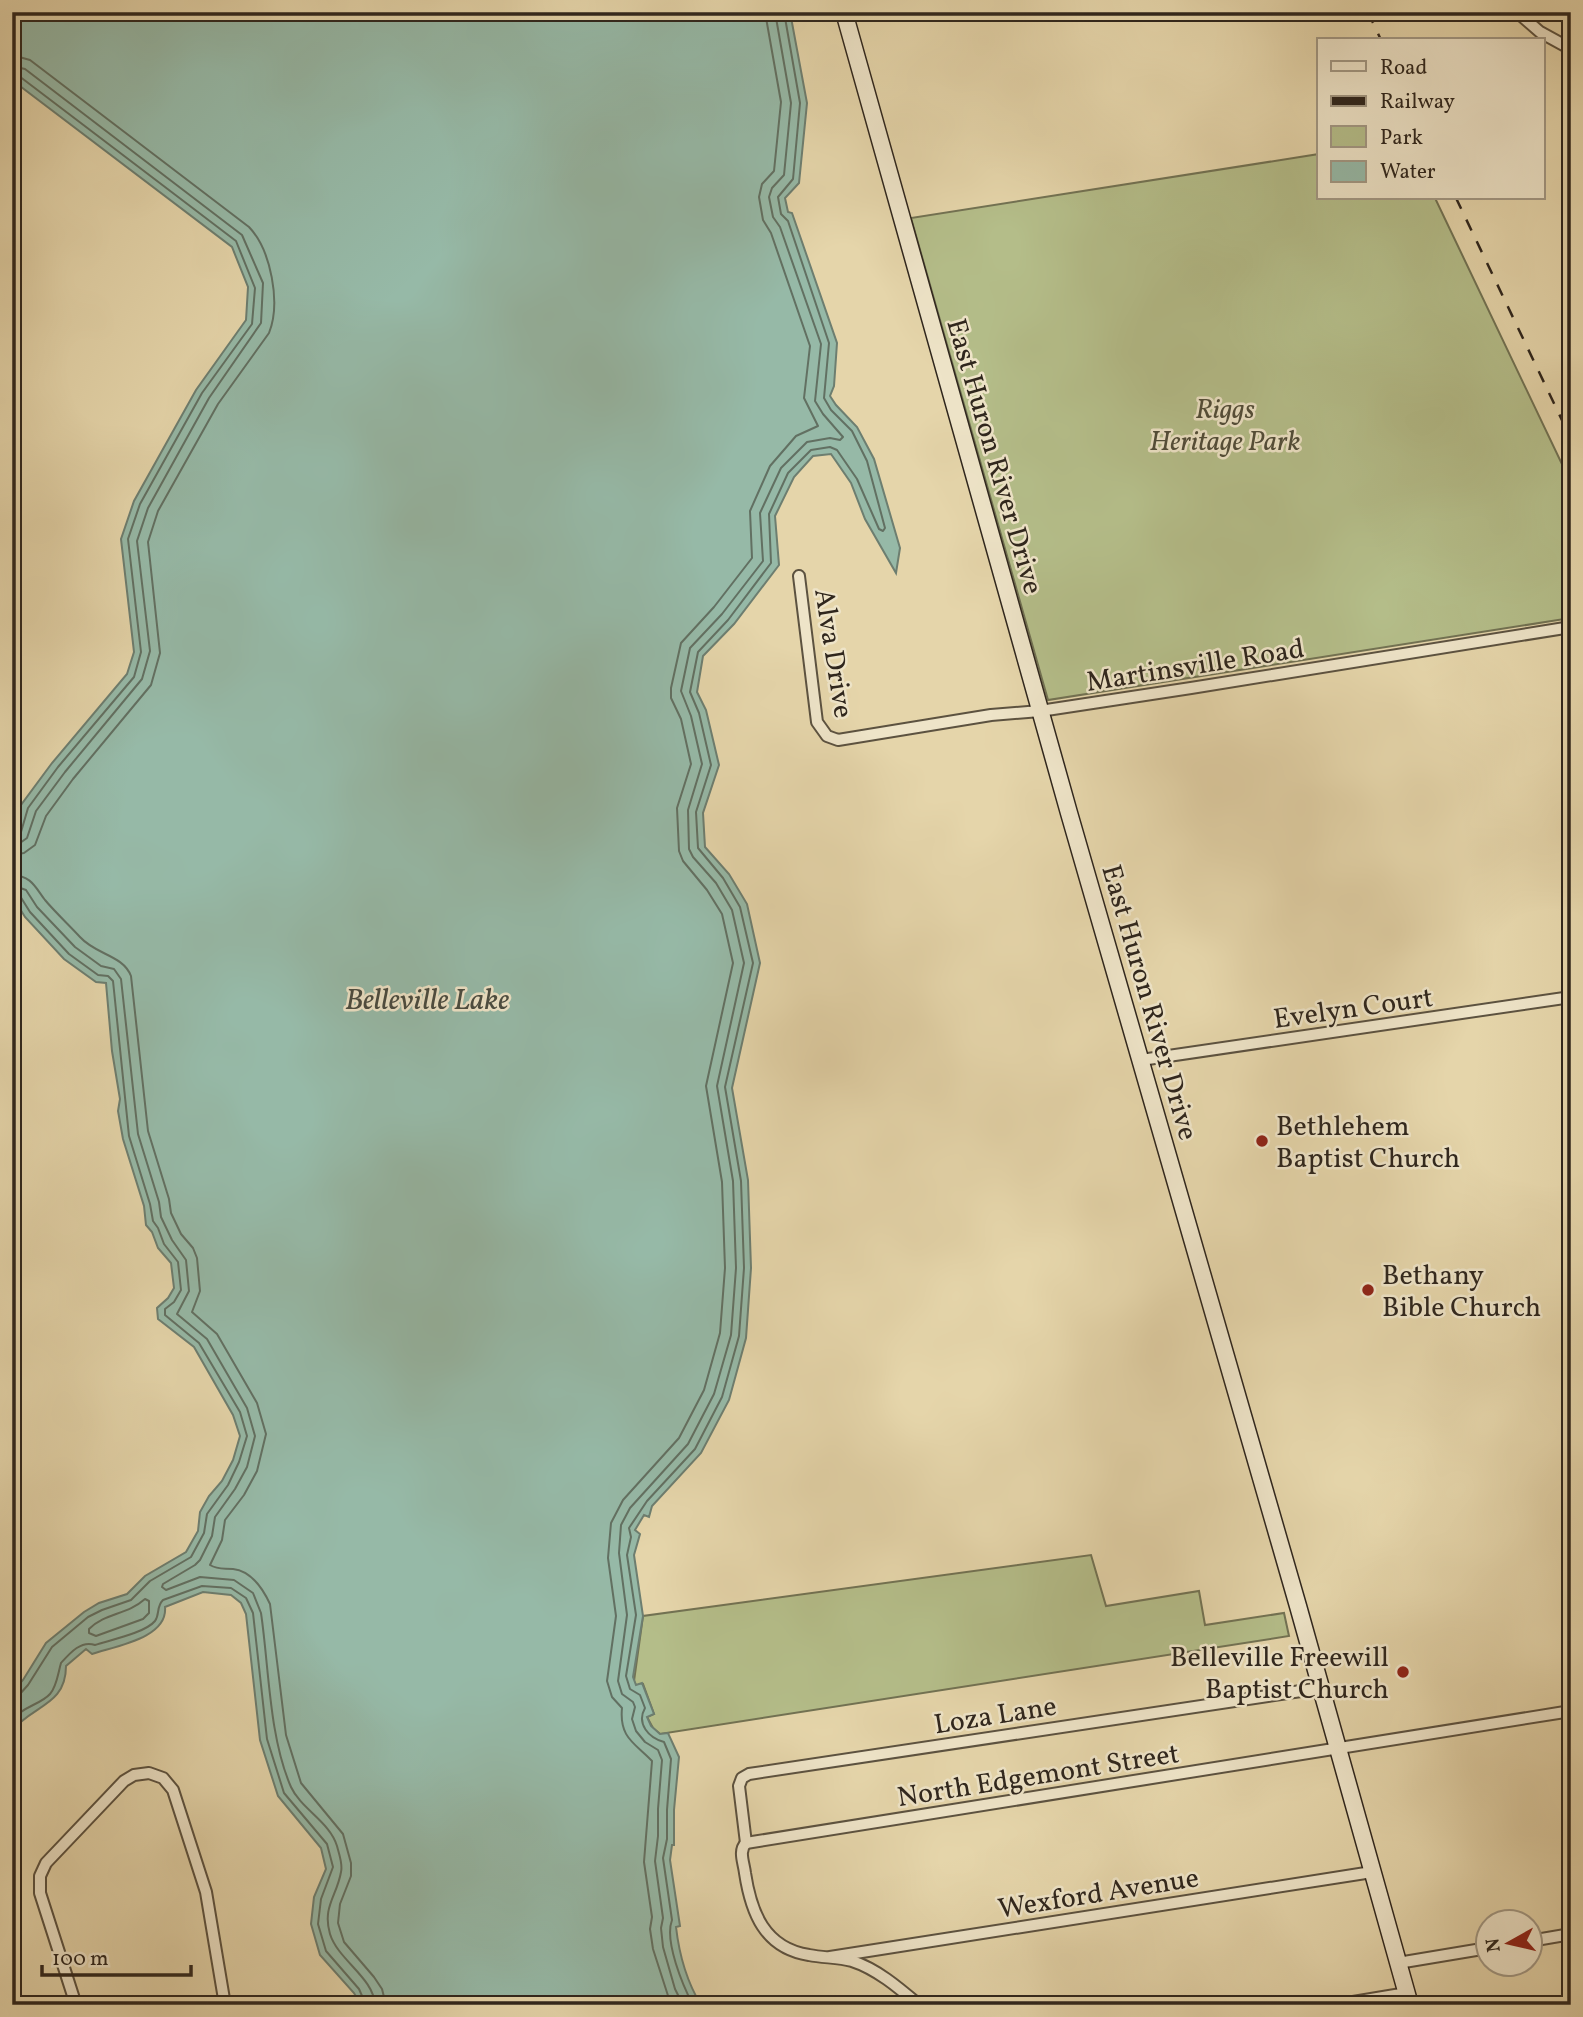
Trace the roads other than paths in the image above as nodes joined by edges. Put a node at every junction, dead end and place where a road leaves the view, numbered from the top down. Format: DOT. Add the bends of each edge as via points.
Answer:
graph roads {
  1 [pos="844,12"];
  2 [pos="1517,12"];
  3 [pos="1571,49"];
  4 [pos="799,576"];
  5 [pos="1571,627"];
  6 [pos="1040,711"];
  7 [pos="827,736"];
  8 [pos="1571,997"];
  9 [pos="1141,1060"];
  10 [pos="1321,1688"];
  11 [pos="1571,1711"];
  12 [pos="1337,1748"];
  13 [pos="746,1843"];
  14 [pos="1372,1872"];
  15 [pos="1571,1934"];
  16 [pos="1544,1939"];
  17 [pos="1474,1950"];
  18 [pos="830,1957"];
  19 [pos="1398,1963"];
  20 [pos="1409,1999"];
  21 [pos="76,2005"];
  22 [pos="225,2005"];
  23 [pos="919,2005"];
  24 [pos="1335,2005"];
  1 -- 6 [label="main road, East Huron River Drive"];
  2 -- 3 [label="street"];
  4 -- 7 [label="street, Alva Drive" via="817,722"];
  5 -- 6 [label="street, Martinsville Road"];
  6 -- 7 [label="street, Martinsville Road" via="845,741"];
  6 -- 9 [label="main road, East Huron River Drive"];
  8 -- 9 [label="street, Evelyn Court"];
  9 -- 10 [label="main road, East Huron River Drive"];
  10 -- 12 [label="main road, East Huron River Drive"];
  10 -- 13 [label="street, Loza Lane" via="748,1774 739,1786"];
  11 -- 12 [label="street, North Edgemont Street"];
  12 -- 13 [label="street, North Edgemont Street"];
  12 -- 14 [label="main road, East Huron River Drive"];
  13 -- 18 [label="street, Loza Lane" via="742,1851 749,1895 763,1928 793,1951"];
  14 -- 18 [label="street, Wexford Avenue"];
  14 -- 19 [label="main road, East Huron River Drive"];
  15 -- 16 [label="street"];
  17 -- 19 [label="street"];
  18 -- 23 [label="street" via="865,1966"];
  19 -- 20 [label="main road, East Huron River Drive"];
  20 -- 24 [label="street"];
  21 -- 22 [label="street" via="40,1893 42,1870 124,1781 134,1774 149,1773 163,1778 173,1790 193,1851 206,1892"];
}
